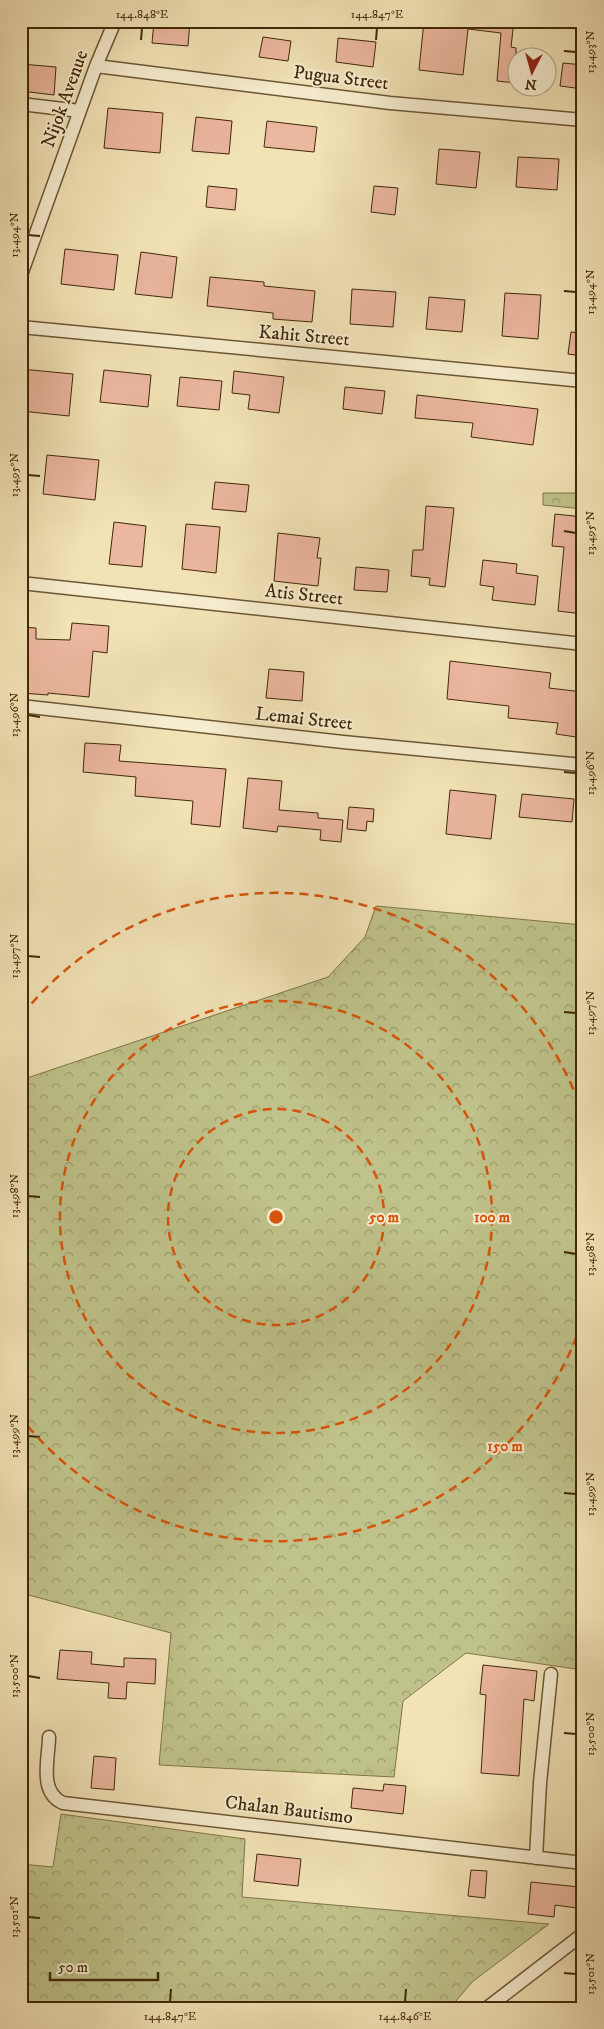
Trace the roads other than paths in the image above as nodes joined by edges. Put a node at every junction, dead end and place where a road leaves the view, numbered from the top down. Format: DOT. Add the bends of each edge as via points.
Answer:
graph roads {
  1 [pos="116,21"];
  2 [pos="96,66"];
  3 [pos="21,104"];
  4 [pos="80,111"];
  5 [pos="583,120"];
  6 [pos="21,275"];
  7 [pos="21,327"];
  8 [pos="583,381"];
  9 [pos="21,584"];
  10 [pos="583,644"];
  11 [pos="21,706"];
  12 [pos="583,765"];
  13 [pos="551,1674"];
  14 [pos="49,1737"];
  15 [pos="536,1858"];
  16 [pos="583,1863"];
  17 [pos="583,1934"];
  18 [pos="487,2008"];
  1 -- 2 [label="street, Nijok Avenue"];
  2 -- 4 [label="street, Nijok Avenue"];
  2 -- 5 [label="street, Pugua Street" via="390,102"];
  3 -- 4 [label="street"];
  4 -- 6 [label="street, Nijok Avenue"];
  7 -- 8 [label="street, Kahit Street"];
  9 -- 10 [label="street, Atis Street"];
  11 -- 12 [label="street, Lemai Street"];
  13 -- 15 [label="street"];
  14 -- 15 [label="street, Chalan Bautismo" via="48,1787 54,1798 63,1803"];
  15 -- 16 [label="street, Chalan Bautismo"];
  17 -- 18 [label="street"];
}
